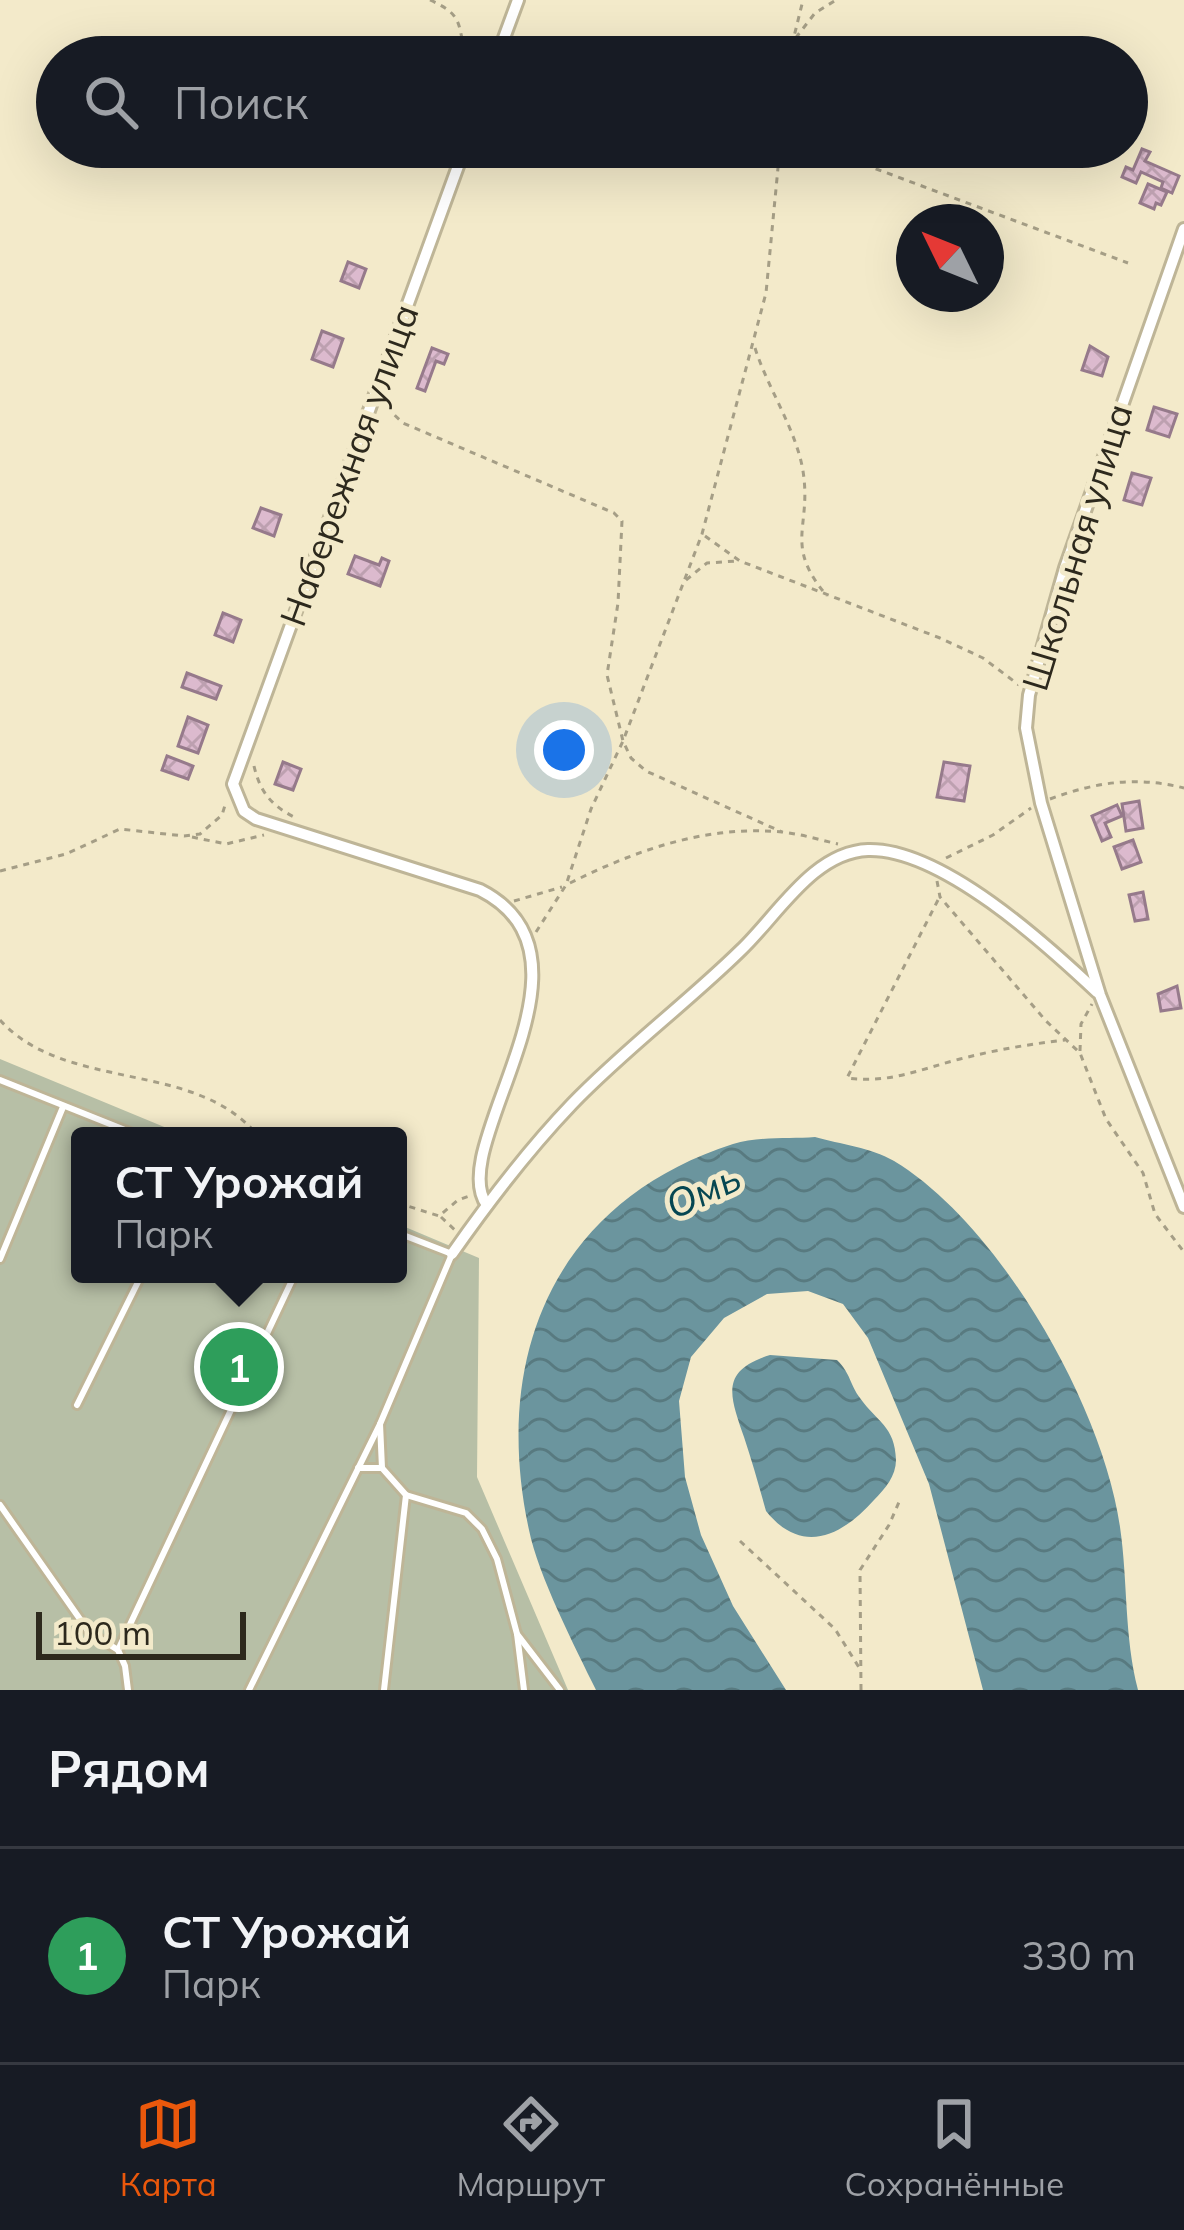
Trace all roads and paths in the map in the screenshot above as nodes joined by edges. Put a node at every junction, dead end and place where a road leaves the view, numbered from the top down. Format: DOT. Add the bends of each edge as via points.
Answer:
graph roads {
  1 [pos="430,0"];
  2 [pos="518,0"];
  3 [pos="803,0"];
  4 [pos="836,0"];
  5 [pos="462,36"];
  6 [pos="505,36"];
  7 [pos="793,36"];
  8 [pos="795,36"];
  9 [pos="457,168"];
  10 [pos="778,168"];
  11 [pos="874,168"];
  12 [pos="1184,230"];
  13 [pos="1128,262"];
  14 [pos="754,347"];
  15 [pos="375,393"];
  16 [pos="702,534"];
  17 [pos="740,561"];
  18 [pos="682,586"];
  19 [pos="828,597"];
  20 [pos="1029,695"];
  21 [pos="249,741"];
  22 [pos="623,741"];
  23 [pos="233,784"];
  24 [pos="296,818"];
  25 [pos="279,828"];
  26 [pos="782,832"];
  27 [pos="184,836"];
  28 [pos="868,850"];
  29 [pos="0,871"];
  30 [pos="939,872"];
  31 [pos="566,885"];
  32 [pos="940,898"];
  33 [pos="500,903"];
  34 [pos="530,944"];
  35 [pos="1100,995"];
  36 [pos="0,1021"];
  37 [pos="1067,1040"];
  38 [pos="1080,1053"];
  39 [pos="0,1080"];
  40 [pos="63,1107"];
  41 [pos="116,1127"];
  42 [pos="248,1127"];
  43 [pos="483,1200"];
  44 [pos="407,1205"];
  45 [pos="1184,1207"];
  46 [pos="439,1216"];
  47 [pos="407,1236"];
  48 [pos="464,1237"];
  49 [pos="1184,1252"];
  50 [pos="452,1254"];
  51 [pos="0,1259"];
  52 [pos="138,1283"];
  53 [pos="291,1283"];
  54 [pos="77,1405"];
  55 [pos="380,1424"];
  56 [pos="358,1468"];
  57 [pos="382,1468"];
  58 [pos="406,1496"];
  59 [pos="899,1502"];
  60 [pos="0,1505"];
  61 [pos="740,1541"];
  62 [pos="518,1634"];
  63 [pos="118,1650"];
  64 [pos="860,1670"];
  65 [pos="128,1690"];
  66 [pos="249,1690"];
  67 [pos="383,1690"];
  68 [pos="524,1690"];
  69 [pos="560,1690"];
  70 [pos="860,1690"];
  1 -- 5 [label="path" via="459,20"];
  2 -- 6 [label="street"];
  3 -- 7 [label="path"];
  4 -- 8 [label="path"];
  9 -- 15 [label="street, Набережная улица"];
  10 -- 14 [label="path"];
  11 -- 13 [label="path"];
  12 -- 20 [label="street, Школьная улица" via="1101,459"];
  14 -- 16 [label="path"];
  14 -- 19 [label="path" via="802,470 800,553"];
  15 -- 21 [label="street, Набережная улица"];
  15 -- 22 [label="path" via="403,423 622,520 607,659"];
  16 -- 17 [label="path"];
  16 -- 18 [label="path"];
  17 -- 18 [label="path" via="706,563"];
  17 -- 19 [label="path"];
  18 -- 22 [label="path"];
  19 -- 20 [label="path" via="983,658"];
  20 -- 35 [label="street, Школьная улица" via="1029,758"];
  21 -- 23 [label="street, Набережная улица"];
  21 -- 24 [label="path" via="263,794"];
  22 -- 26 [label="path" via="646,771"];
  22 -- 31 [label="path"];
  23 -- 25 [label="street" via="244,811"];
  23 -- 27 [label="path" via="212,826"];
  25 -- 27 [label="path" via="226,844"];
  25 -- 33 [label="street"];
  26 -- 28 [label="path"];
  26 -- 31 [label="path" via="679,840"];
  27 -- 29 [label="path" via="120,829"];
  28 -- 30 [label="street"];
  28 -- 43 [label="street" via="843,855 806,880"];
  30 -- 32 [label="path"];
  30 -- 35 [label="street"];
  31 -- 33 [label="path"];
  31 -- 34 [label="path"];
  32 -- 37 [label="path"];
  32 -- 37 [label="path" via="847,1078 899,1078"];
  33 -- 34 [label="street"];
  34 -- 43 [label="street" via="520,1053 479,1165"];
  35 -- 38 [label="path" via="1081,1024"];
  35 -- 45 [label="street, Школьная улица"];
  36 -- 42 [label="path" via="56,1055 220,1103"];
  37 -- 38 [label="path"];
  38 -- 49 [label="path" via="1106,1119 1143,1173 1155,1214"];
  39 -- 40 [label="lane"];
  40 -- 41 [label="lane"];
  40 -- 51 [label="lane"];
  43 -- 46 [label="path" via="458,1200"];
  43 -- 48 [label="street"];
  44 -- 46 [label="path"];
  46 -- 48 [label="path"];
  47 -- 50 [label="lane"];
  48 -- 50 [label="street"];
  50 -- 55 [label="lane"];
  52 -- 54 [label="lane"];
  53 -- 63 [label="lane"];
  55 -- 56 [label="lane"];
  55 -- 57 [label="lane"];
  56 -- 57 [label="lane"];
  56 -- 66 [label="lane"];
  57 -- 58 [label="lane"];
  58 -- 62 [label="lane" via="466,1513 482,1529"];
  58 -- 67 [label="lane"];
  59 -- 64 [label="path" via="860,1570"];
  60 -- 63 [label="lane" via="89,1632"];
  61 -- 64 [label="path" via="835,1629"];
  62 -- 68 [label="lane"];
  62 -- 69 [label="lane"];
  63 -- 65 [label="lane"];
  64 -- 70 [label="path"];
}
